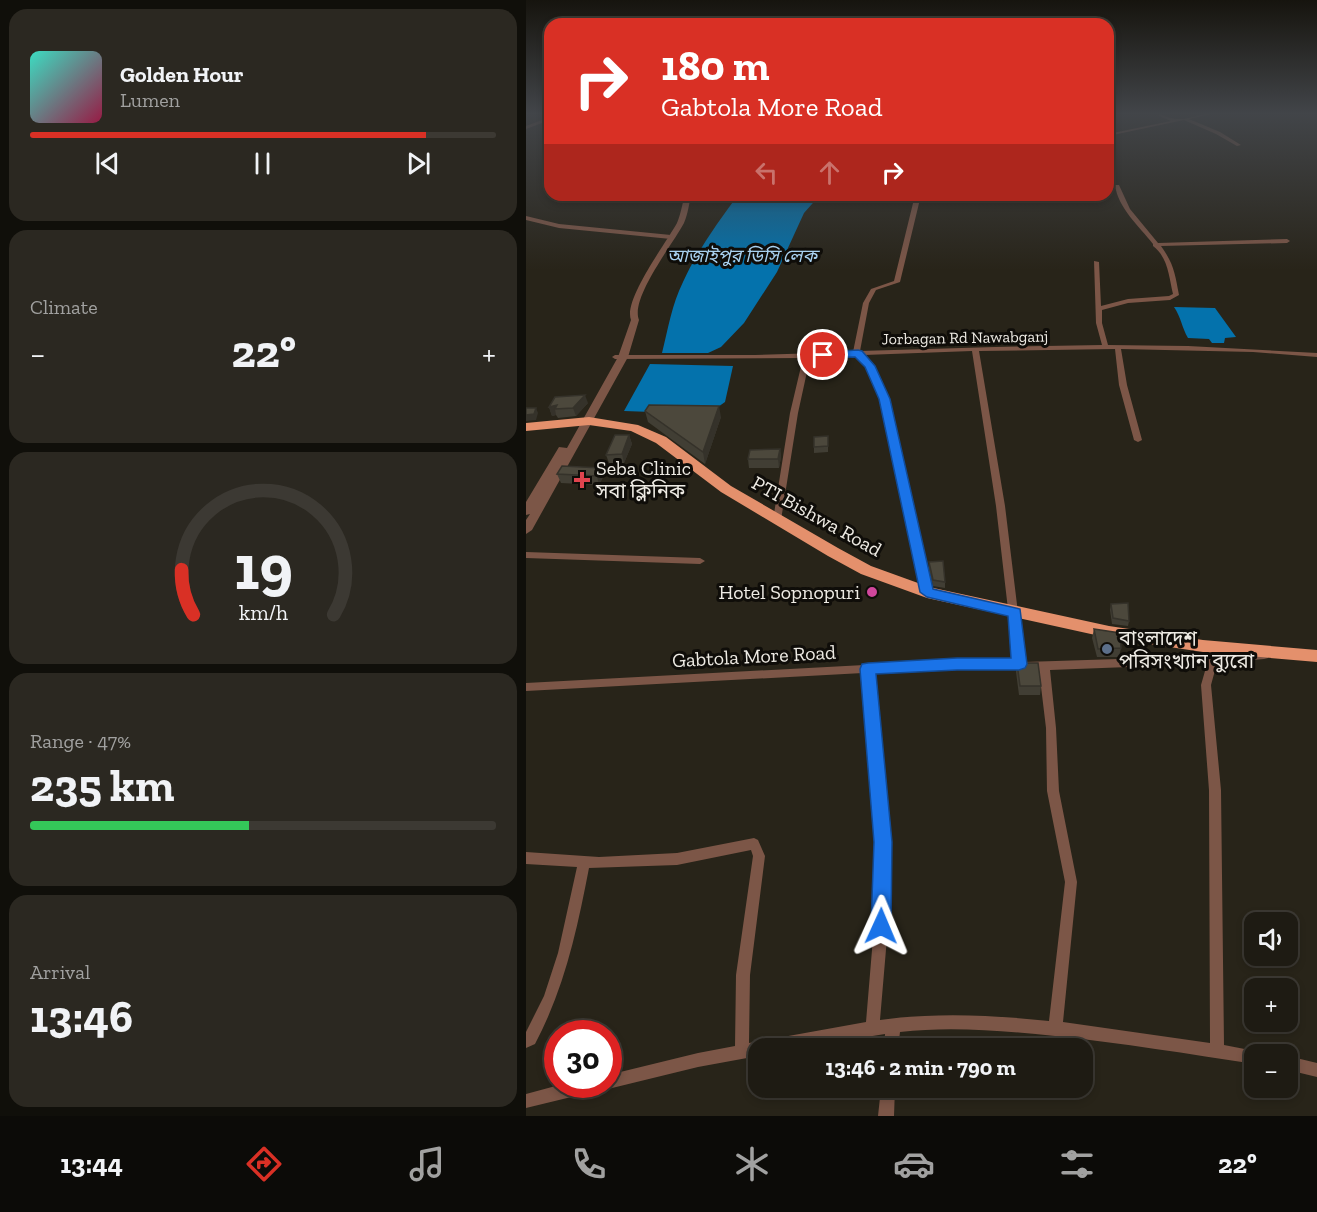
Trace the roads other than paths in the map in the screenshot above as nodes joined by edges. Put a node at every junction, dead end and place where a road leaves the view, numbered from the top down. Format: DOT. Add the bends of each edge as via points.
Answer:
graph roads {
  1 [pos="1117,186"];
  2 [pos="687,201"];
  3 [pos="917,201"];
  4 [pos="526,218"];
  5 [pos="672,237"];
  6 [pos="1287,241"];
  7 [pos="1155,245"];
  8 [pos="1096,262"];
  9 [pos="1098,309"];
  10 [pos="1106,348"];
  11 [pos="1118,348"];
  12 [pos="975,350"];
  13 [pos="857,353"];
  14 [pos="1316,355"];
  15 [pos="807,356"];
  16 [pos="619,357"];
  17 [pos="584,422"];
  18 [pos="526,427"];
  19 [pos="1138,440"];
  20 [pos="533,507"];
  21 [pos="777,520"];
  22 [pos="526,530"];
  23 [pos="526,555"];
  24 [pos="700,561"];
  25 [pos="927,592"];
  26 [pos="1015,613"];
  27 [pos="1272,652"];
  28 [pos="1316,656"];
  29 [pos="1213,660"];
  30 [pos="1019,664"];
  31 [pos="1044,666"];
  32 [pos="868,669"];
  33 [pos="526,687"];
  34 [pos="526,858"];
  35 [pos="584,862"];
  36 [pos="893,1027"];
  37 [pos="872,1029"];
  38 [pos="1055,1029"];
  39 [pos="822,1038"];
  40 [pos="892,1038"];
  41 [pos="526,1041"];
  42 [pos="748,1051"];
  43 [pos="1217,1051"];
  44 [pos="742,1052"];
  45 [pos="1244,1055"];
  46 [pos="1298,1066"];
  47 [pos="1316,1070"];
  48 [pos="622,1079"];
  49 [pos="544,1097"];
  50 [pos="887,1098"];
  51 [pos="526,1101"];
  52 [pos="886,1116"];
  1 -- 7 [label="street" via="1129,213"];
  2 -- 5 [label="street"];
  3 -- 13 [label="street" via="897,282 874,289 866,303"];
  4 -- 5 [label="street" via="559,226"];
  5 -- 16 [label="street" via="638,294 632,315 635,320"];
  6 -- 7 [label="street"];
  7 -- 9 [label="street" via="1171,270 1176,295"];
  8 -- 9 [label="street"];
  9 -- 10 [label="street"];
  10 -- 11 [label="street, Jorbagan Rd Nawabganj"];
  10 -- 12 [label="street, Jorbagan Rd Nawabganj"];
  11 -- 14 [label="street, Jorbagan Rd Nawabganj" via="1262,350"];
  11 -- 19 [label="street"];
  12 -- 13 [label="street, Jorbagan Rd Nawabganj"];
  12 -- 26 [label="street"];
  13 -- 15 [label="street, Jorbagan Rd Nawabganj"];
  13 -- 25 [label="street" via="870,366 885,399"];
  15 -- 16 [label="street, Jorbagan Rd Nawabganj"];
  15 -- 21 [label="street"];
  16 -- 17 [label="street"];
  17 -- 18 [label="highway, PTI Bishwa Road"];
  17 -- 20 [label="street"];
  17 -- 21 [label="highway, PTI Bishwa Road" via="634,428 661,440 726,489"];
  20 -- 22 [label="street"];
  21 -- 25 [label="highway, PTI Bishwa Road" via="866,570"];
  23 -- 24 [label="street"];
  25 -- 26 [label="highway, PTI Bishwa Road"];
  26 -- 27 [label="highway, PTI Bishwa Road" via="1191,645"];
  26 -- 30 [label="street"];
  27 -- 28 [label="highway, PTI Bishwa Road"];
  27 -- 29 [label="street, Gabtola More Road"];
  29 -- 31 [label="street, Gabtola More Road"];
  29 -- 43 [label="street" via="1206,685 1215,790"];
  30 -- 31 [label="street, Gabtola More Road"];
  30 -- 32 [label="street, Gabtola More Road"];
  31 -- 38 [label="street" via="1053,790 1071,882"];
  32 -- 33 [label="street, Gabtola More Road"];
  32 -- 37 [label="street" via="883,842"];
  34 -- 35 [label="street"];
  35 -- 41 [label="street" via="568,940 546,1012"];
  35 -- 44 [label="street" via="678,859 754,844 759,856 743,975"];
  36 -- 37 [label="street"];
  36 -- 38 [label="street" via="959,1022"];
  36 -- 40 [label="street"];
  37 -- 39 [label="street"];
  38 -- 43 [label="street"];
  42 -- 44 [label="street"];
  43 -- 45 [label="street"];
  44 -- 48 [label="street"];
  46 -- 47 [label="street"];
  49 -- 51 [label="street"];
  50 -- 52 [label="street"];
}
